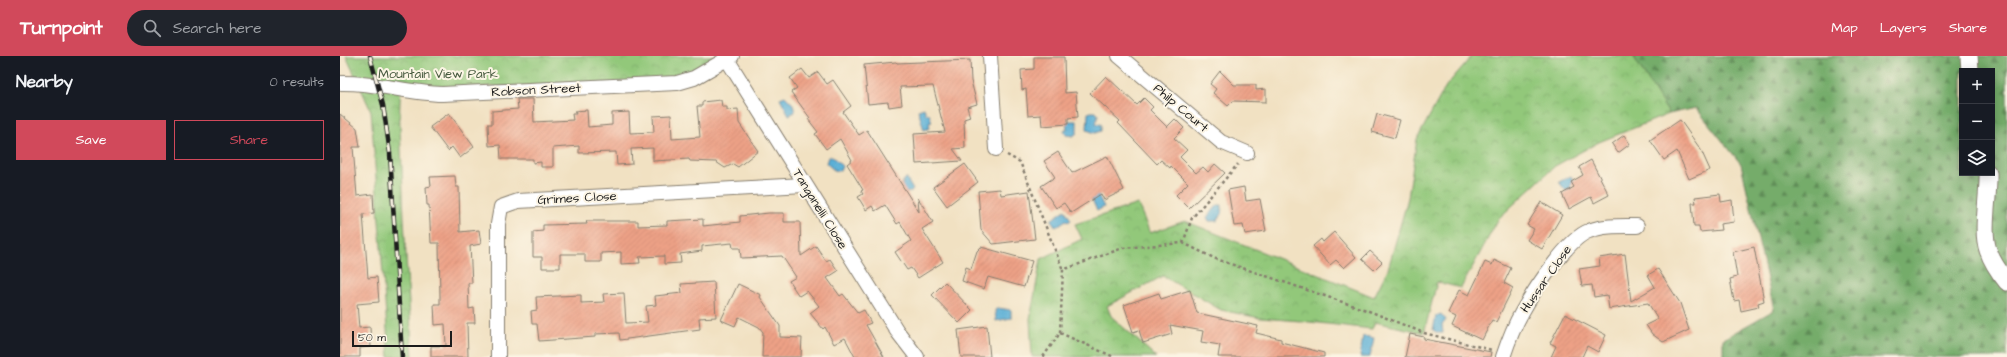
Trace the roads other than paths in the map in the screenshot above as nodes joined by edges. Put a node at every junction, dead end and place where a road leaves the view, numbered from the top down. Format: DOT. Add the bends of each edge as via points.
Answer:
graph roads {
  1 [pos="990,56"];
  2 [pos="1119,56"];
  3 [pos="1969,56"];
  4 [pos="728,57"];
  5 [pos="1970,68"];
  6 [pos="340,83"];
  7 [pos="996,149"];
  8 [pos="1247,153"];
  9 [pos="1988,176"];
  10 [pos="804,185"];
  11 [pos="1637,226"];
  12 [pos="2007,282"];
  13 [pos="1504,355"];
  14 [pos="498,357"];
  15 [pos="917,357"];
  1 -- 7 [label="street"];
  2 -- 8 [label="street, Philp Court" via="1221,142"];
  3 -- 5 [label="street"];
  4 -- 6 [label="street, Robson Street" via="694,78 677,82 442,94 419,93 378,84"];
  4 -- 10 [label="street, Tanganelli Close"];
  9 -- 12 [label="street" via="1987,249"];
  10 -- 14 [label="street, Grimes Close" via="518,201 501,207 498,224"];
  10 -- 15 [label="street, Tanganelli Close" via="897,331"];
  11 -- 13 [label="street, Hussar Close" via="1605,227 1587,231 1573,241 1561,254 1522,311"];
}
